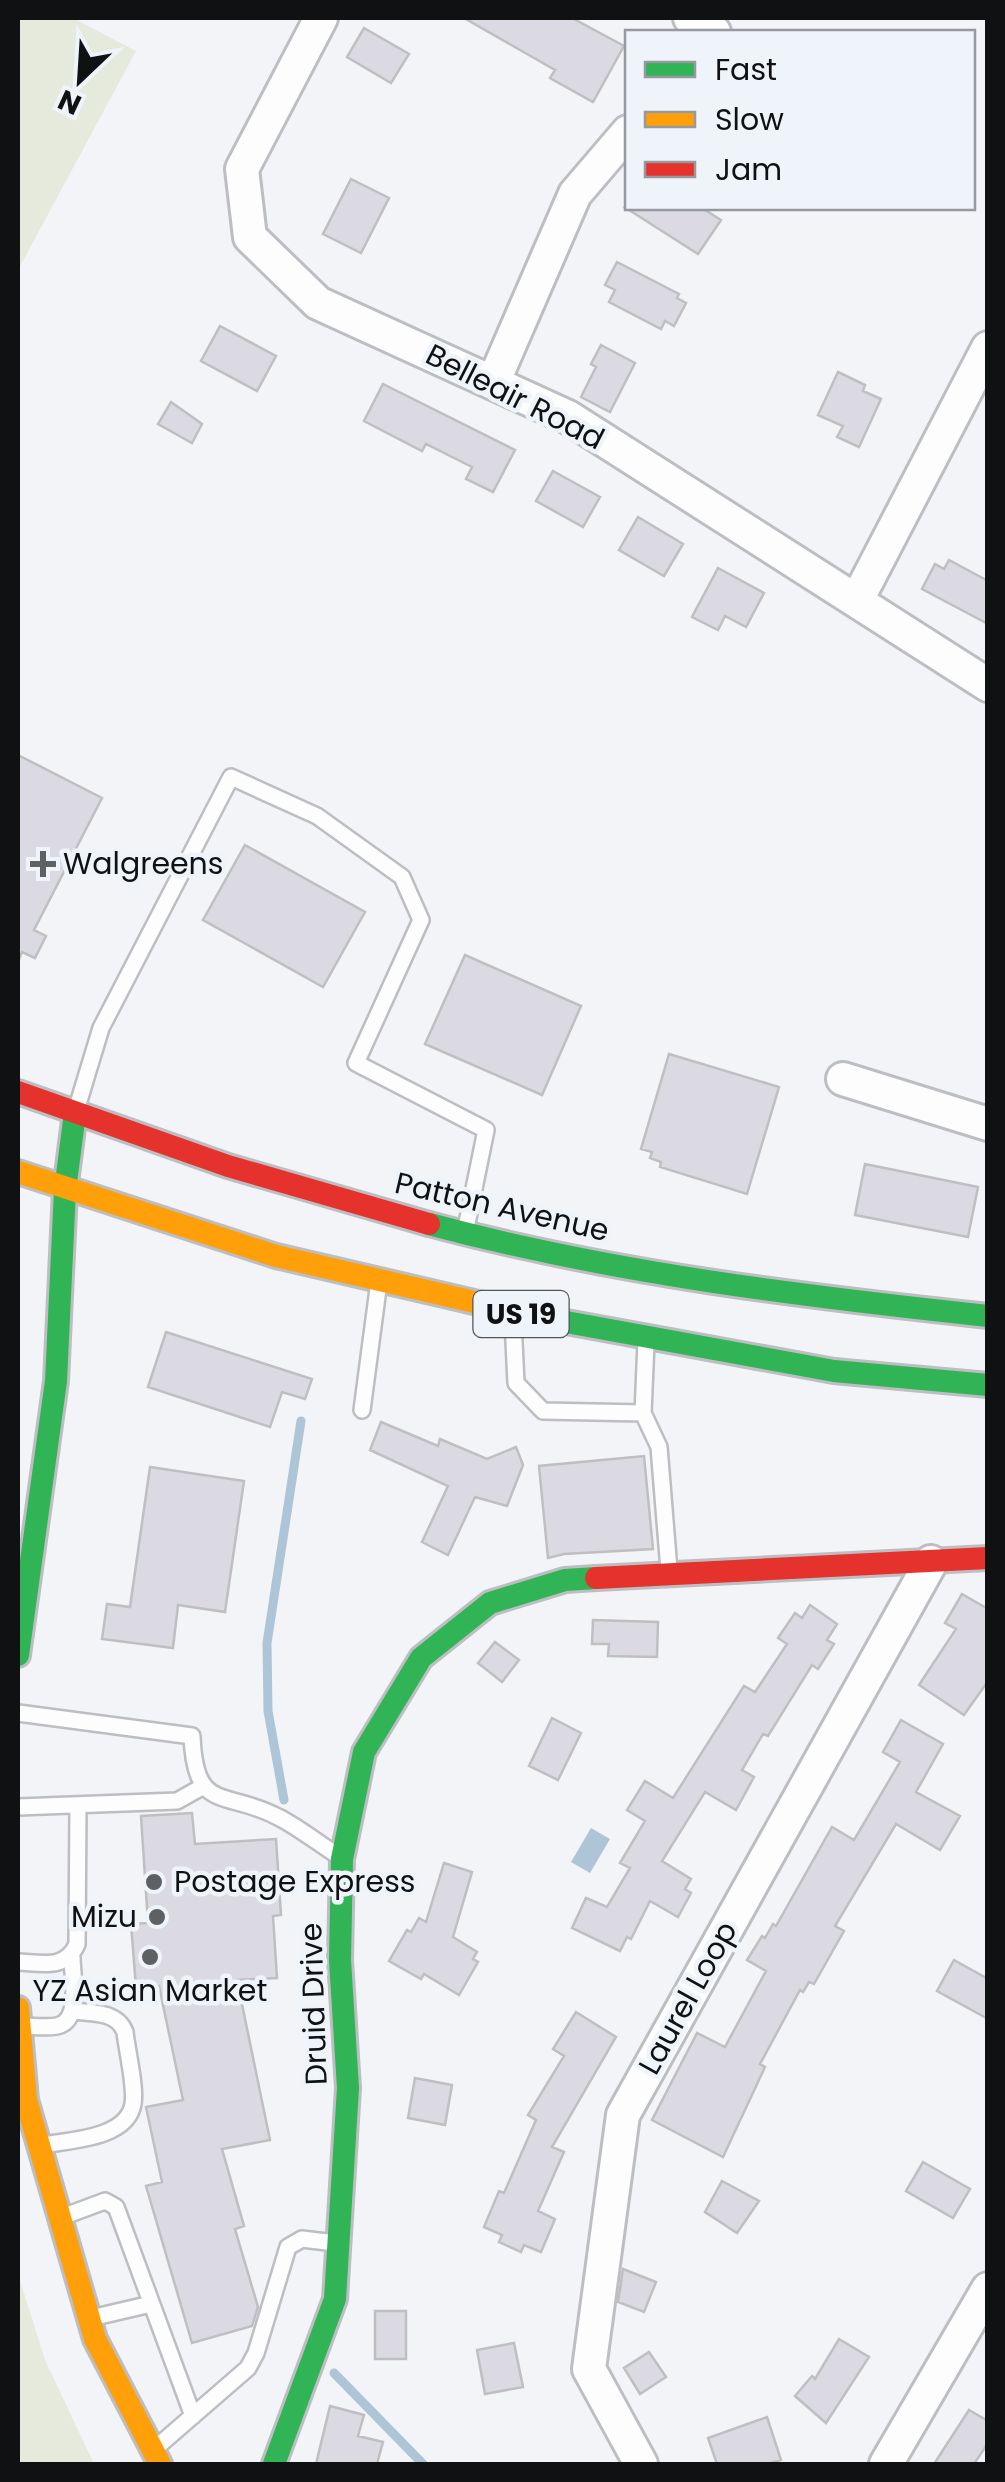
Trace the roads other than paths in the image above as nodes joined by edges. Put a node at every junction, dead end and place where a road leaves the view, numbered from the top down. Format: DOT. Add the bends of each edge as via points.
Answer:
graph roads {
  1 [pos="321,18"];
  2 [pos="625,135"];
  3 [pos="988,348"];
  4 [pos="493,383"];
  5 [pos="857,600"];
  6 [pos="988,685"];
  7 [pos="843,1080"];
  8 [pos="18,1092"];
  9 [pos="75,1113"];
  10 [pos="988,1124"];
  11 [pos="18,1172"];
  12 [pos="66,1190"];
  13 [pos="465,1233"];
  14 [pos="379,1280"];
  15 [pos="512,1312"];
  16 [pos="988,1316"];
  17 [pos="647,1338"];
  18 [pos="988,1384"];
  19 [pos="362,1410"];
  20 [pos="642,1413"];
  21 [pos="988,1558"];
  22 [pos="931,1562"];
  23 [pos="669,1574"];
  24 [pos="18,1654"];
  25 [pos="18,1713"];
  26 [pos="202,1787"];
  27 [pos="78,1806"];
  28 [pos="18,1807"];
  29 [pos="342,1858"];
  30 [pos="72,1956"];
  31 [pos="18,1962"];
  32 [pos="72,2011"];
  33 [pos="18,2017"];
  34 [pos="39,2145"];
  35 [pos="60,2218"];
  36 [pos="340,2243"];
  37 [pos="988,2290"];
  38 [pos="151,2304"];
  39 [pos="89,2319"];
  40 [pos="193,2416"];
  41 [pos="156,2457"];
  42 [pos="274,2464"];
  43 [pos="642,2464"];
  44 [pos="886,2464"];
  1 -- 4 [label="street, Belleair Road" via="242,169 250,237 318,302"];
  2 -- 4 [label="street" via="574,194"];
  3 -- 5 [label="street"];
  4 -- 5 [label="street, Belleair Road" via="568,418"];
  5 -- 6 [label="street, Belleair Road"];
  7 -- 10 [label="street"];
  8 -- 9 [label="main road, Patton Avenue / US 19"];
  9 -- 12 [label="main road"];
  9 -- 13 [label="main road, Patton Avenue / US 19"];
  9 -- 13 [label="lane" via="102,1028 231,777 318,816 402,876 421,920 356,1063 486,1130"];
  11 -- 12 [label="main road, US 19"];
  12 -- 14 [label="main road, US 19" via="276,1256"];
  12 -- 24 [label="main road" via="56,1381"];
  13 -- 16 [label="main road, Patton Avenue / US 19" via="839,1301"];
  14 -- 15 [label="main road, US 19"];
  14 -- 19 [label="lane"];
  15 -- 17 [label="main road, US 19"];
  15 -- 20 [label="lane" via="516,1383 542,1411"];
  17 -- 18 [label="main road, US 19" via="834,1370"];
  17 -- 20 [label="lane"];
  20 -- 23 [label="lane" via="659,1446"];
  21 -- 22 [label="main road, Druid Drive"];
  22 -- 23 [label="main road, Druid Drive"];
  22 -- 43 [label="street, Laurel Loop" via="623,2116 589,2369"];
  23 -- 29 [label="main road, Druid Drive" via="565,1580 490,1603 420,1658 364,1752"];
  25 -- 26 [label="lane" via="192,1736"];
  26 -- 27 [label="lane" via="177,1801"];
  26 -- 29 [label="lane" via="276,1815"];
  27 -- 28 [label="lane"];
  27 -- 30 [label="lane"];
  29 -- 36 [label="main road, Druid Drive" via="348,2088"];
  30 -- 31 [label="lane" via="52,1964"];
  30 -- 32 [label="lane"];
  32 -- 33 [label="lane" via="58,2026"];
  32 -- 34 [label="lane" via="121,2022 134,2104 120,2125"];
  33 -- 34 [label="main road" via="26,2100"];
  34 -- 35 [label="main road"];
  35 -- 38 [label="lane" via="113,2203"];
  35 -- 39 [label="main road"];
  36 -- 40 [label="lane" via="302,2239 288,2247 248,2368"];
  36 -- 42 [label="main road, Druid Drive" via="335,2300"];
  37 -- 44 [label="street"];
  38 -- 39 [label="lane"];
  38 -- 40 [label="lane"];
  39 -- 41 [label="main road"];
  40 -- 41 [label="lane"];
}
